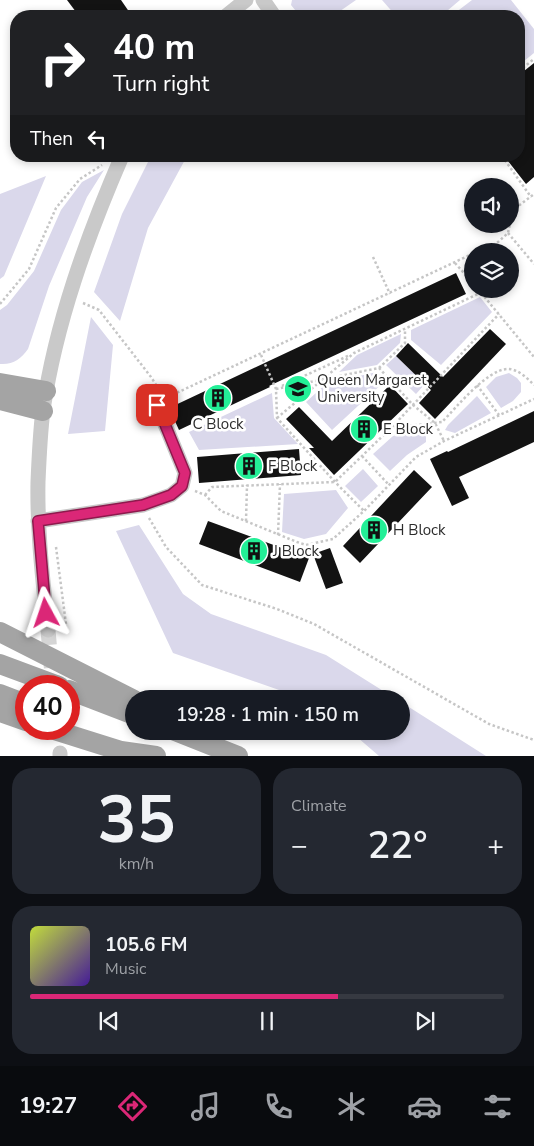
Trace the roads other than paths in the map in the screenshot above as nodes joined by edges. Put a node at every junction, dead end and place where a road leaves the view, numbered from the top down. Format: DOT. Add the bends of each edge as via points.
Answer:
graph roads {
  1 [pos="246,0"];
  2 [pos="234,10"];
  3 [pos="119,162"];
  4 [pos="0,383"];
  5 [pos="161,398"];
  6 [pos="0,400"];
  7 [pos="45,401"];
  8 [pos="38,521"];
  9 [pos="48,630"];
  10 [pos="0,632"];
  11 [pos="0,664"];
  12 [pos="30,675"];
  13 [pos="0,694"];
  14 [pos="80,694"];
  15 [pos="125,695"];
  16 [pos="15,700"];
  17 [pos="0,712"];
  18 [pos="125,712"];
  19 [pos="15,717"];
  20 [pos="80,724"];
  21 [pos="80,738"];
  22 [pos="199,740"];
  23 [pos="156,756"];
  24 [pos="162,756"];
  25 [pos="238,756"];
  1 -- 2 [label="street"];
  3 -- 7 [label="street" via="76,274"];
  4 -- 7 [label="main road"];
  5 -- 8 [label="street" via="185,473 182,486 146,511"];
  6 -- 7 [label="main road"];
  7 -- 8 [label="street"];
  8 -- 9 [label="street"];
  10 -- 15 [label="main road"];
  11 -- 12 [label="main road"];
  13 -- 16 [label="main road"];
  14 -- 18 [label="main road"];
  17 -- 19 [label="main road"];
  20 -- 24 [label="main road"];
  21 -- 23 [label="main road" via="121,751"];
  22 -- 25 [label="main road"];
}
